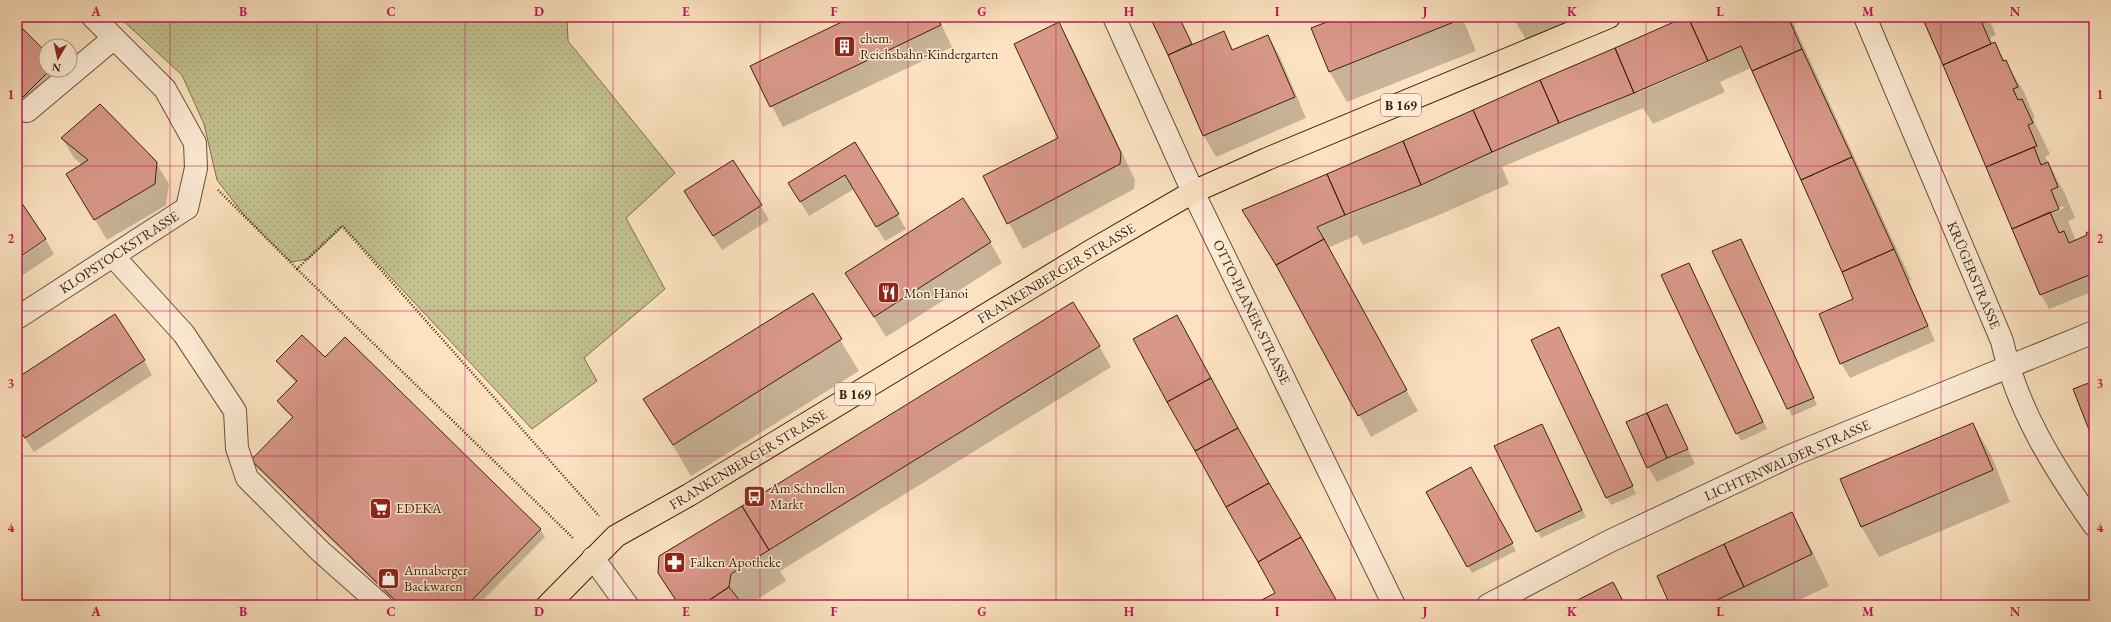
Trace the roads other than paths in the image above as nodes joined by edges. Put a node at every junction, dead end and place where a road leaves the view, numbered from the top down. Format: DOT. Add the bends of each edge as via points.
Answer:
graph roads {
  1 [pos="93,17"];
  2 [pos="1114,17"];
  3 [pos="1609,17"];
  4 [pos="1865,17"];
  5 [pos="114,38"];
  6 [pos="27,111"];
  7 [pos="1194,192"];
  8 [pos="113,256"];
  9 [pos="17,318"];
  10 [pos="2094,332"];
  11 [pos="2007,366"];
  12 [pos="2094,525"];
  13 [pos="593,558"];
  14 [pos="381,605"];
  15 [pos="548,605"];
  16 [pos="627,605"];
  17 [pos="1394,605"];
  18 [pos="1488,605"];
  1 -- 5 [label="street"];
  2 -- 7 [label="street, OTTO-PLANER-STRASSE"];
  3 -- 7 [label="main road, FRANKENBERGER STRASSE / B 169" via="1267,159"];
  4 -- 11 [label="street, KRÜGERSTRASSE" via="2002,341"];
  5 -- 6 [label="street"];
  5 -- 8 [label="street, KLOPSTOCKSTRASSE" via="165,89 195,142 196,168 187,208"];
  7 -- 13 [label="main road, FRANKENBERGER STRASSE / B 169" via="1091,251 689,495 616,536"];
  7 -- 17 [label="street, OTTO-PLANER-STRASSE"];
  8 -- 9 [label="street, KLOPSTOCKSTRASSE"];
  8 -- 14 [label="street" via="184,334 235,411 238,448 246,478 320,551"];
  10 -- 11 [label="street, LICHTENWALDER STRASSE"];
  11 -- 12 [label="street, KRÜGERSTRASSE" via="2044,450"];
  11 -- 18 [label="street, LICHTENWALDER STRASSE" via="1790,456 1608,542"];
  13 -- 15 [label="main road, FRANKENBERGER STRASSE"];
  13 -- 16 [label="street"];
}
